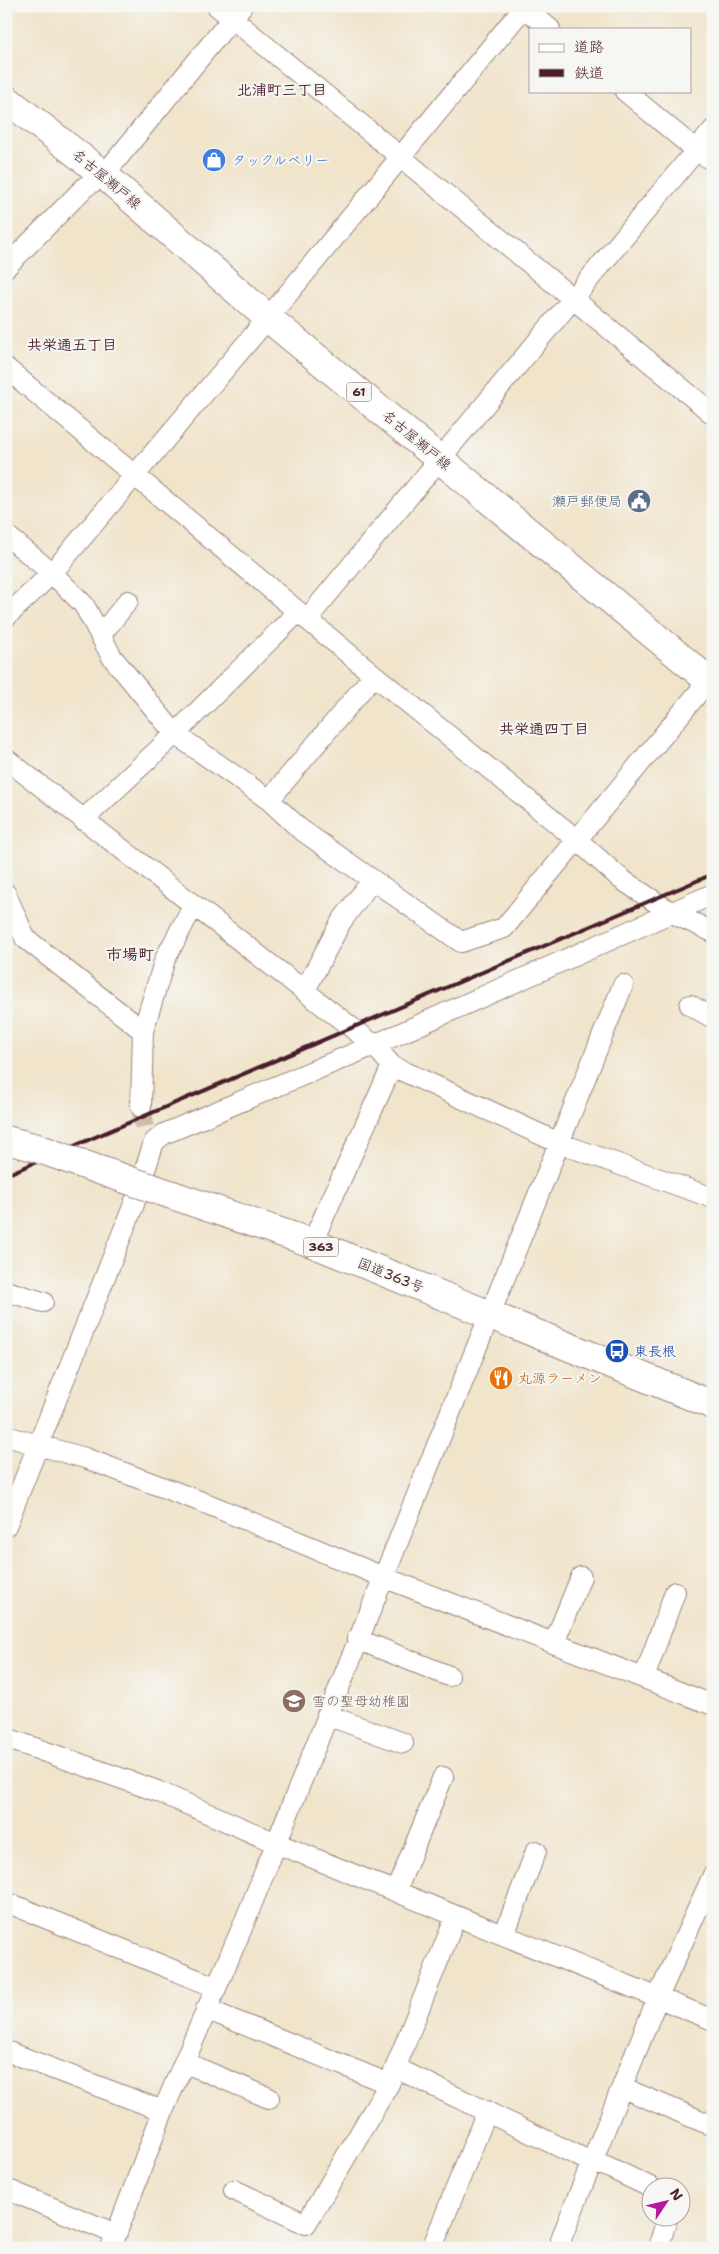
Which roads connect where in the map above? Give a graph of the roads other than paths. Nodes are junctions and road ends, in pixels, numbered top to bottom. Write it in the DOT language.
graph roads {
  1 [pos="524,7"];
  2 [pos="230,10"];
  3 [pos="549,28"];
  4 [pos="626,92"];
  5 [pos="6,99"];
  6 [pos="713,130"];
  7 [pos="705,156"];
  8 [pos="400,158"];
  9 [pos="104,175"];
  10 [pos="6,267"];
  11 [pos="573,299"];
  12 [pos="268,318"];
  13 [pos="6,368"];
  14 [pos="713,414"];
  15 [pos="440,460"];
  16 [pos="134,474"];
  17 [pos="6,535"];
  18 [pos="52,573"];
  19 [pos="128,601"];
  20 [pos="303,615"];
  21 [pos="6,617"];
  22 [pos="100,636"];
  23 [pos="374,675"];
  24 [pos="711,680"];
  25 [pos="174,734"];
  26 [pos="6,760"];
  27 [pos="269,800"];
  28 [pos="83,820"];
  29 [pos="576,839"];
  30 [pos="372,880"];
  31 [pos="6,894"];
  32 [pos="713,894"];
  33 [pos="193,906"];
  34 [pos="672,913"];
  35 [pos="713,932"];
  36 [pos="623,984"];
  37 [pos="305,990"];
  38 [pos="690,1006"];
  39 [pos="713,1018"];
  40 [pos="143,1031"];
  41 [pos="374,1045"];
  42 [pos="392,1066"];
  43 [pos="142,1107"];
  44 [pos="6,1140"];
  45 [pos="559,1143"];
  46 [pos="713,1198"];
  47 [pos="312,1243"];
  48 [pos="6,1291"];
  49 [pos="43,1302"];
  50 [pos="491,1315"];
  51 [pos="713,1405"];
  52 [pos="6,1436"];
  53 [pos="39,1445"];
  54 [pos="6,1526"];
  55 [pos="383,1577"];
  56 [pos="581,1577"];
  57 [pos="675,1592"];
  58 [pos="357,1639"];
  59 [pos="554,1643"];
  60 [pos="449,1676"];
  61 [pos="644,1678"];
  62 [pos="713,1706"];
  63 [pos="326,1715"];
  64 [pos="6,1738"];
  65 [pos="403,1743"];
  66 [pos="444,1777"];
  67 [pos="276,1843"];
  68 [pos="536,1851"];
  69 [pos="713,1875"];
  70 [pos="396,1891"];
  71 [pos="6,1902"];
  72 [pos="456,1916"];
  73 [pos="504,1935"];
  74 [pos="215,1987"];
  75 [pos="658,1997"];
  76 [pos="206,2009"];
  77 [pos="713,2020"];
  78 [pos="6,2051"];
  79 [pos="186,2063"];
  80 [pos="393,2076"];
  81 [pos="623,2088"];
  82 [pos="269,2098"];
  83 [pos="163,2111"];
  84 [pos="486,2111"];
  85 [pos="713,2126"];
  86 [pos="593,2163"];
  87 [pos="642,2183"];
  88 [pos="6,2189"];
  89 [pos="234,2190"];
  90 [pos="665,2226"];
  91 [pos="113,2241"];
  92 [pos="432,2248"];
  93 [pos="562,2248"];
  94 [pos="658,2248"];
  1 -- 3 [label="street"];
  1 -- 8 [label="street"];
  2 -- 8 [label="street"];
  2 -- 9 [label="street"];
  4 -- 7 [label="street"];
  5 -- 9 [label="main road, 名古屋瀬戸線 / 61"];
  6 -- 7 [label="street"];
  7 -- 11 [label="street"];
  8 -- 11 [label="street"];
  8 -- 12 [label="street"];
  9 -- 10 [label="street"];
  9 -- 12 [label="main road, 名古屋瀬戸線 / 61"];
  11 -- 14 [label="street"];
  11 -- 15 [label="street"];
  12 -- 15 [label="main road, 名古屋瀬戸線 / 61"];
  12 -- 16 [label="street"];
  13 -- 16 [label="street"];
  15 -- 20 [label="street"];
  15 -- 24 [label="main road, 名古屋瀬戸線 / 61"];
  16 -- 18 [label="street"];
  16 -- 20 [label="street"];
  17 -- 18 [label="street"];
  18 -- 21 [label="street"];
  18 -- 22 [label="street"];
  19 -- 22 [label="street"];
  20 -- 23 [label="street"];
  20 -- 25 [label="street"];
  22 -- 25 [label="street"];
  23 -- 27 [label="street"];
  23 -- 29 [label="street"];
  24 -- 29 [label="street"];
  25 -- 27 [label="street"];
  25 -- 28 [label="street"];
  26 -- 28 [label="street"];
  27 -- 30 [label="street"];
  28 -- 33 [label="street"];
  29 -- 30 [label="street"];
  29 -- 34 [label="street"];
  30 -- 37 [label="street"];
  31 -- 40 [label="street"];
  32 -- 34 [label="street"];
  33 -- 37 [label="street"];
  33 -- 40 [label="street"];
  34 -- 35 [label="street"];
  34 -- 41 [label="street"];
  36 -- 45 [label="street"];
  37 -- 41 [label="street"];
  38 -- 39 [label="street"];
  40 -- 43 [label="street"];
  41 -- 42 [label="street"];
  41 -- 53 [label="street"];
  42 -- 45 [label="street"];
  42 -- 47 [label="street"];
  44 -- 47 [label="main road, 国道363号 / 363, bridge"];
  45 -- 46 [label="street"];
  45 -- 50 [label="street"];
  47 -- 50 [label="main road, 国道363号 / 363"];
  48 -- 49 [label="street"];
  50 -- 51 [label="main road, 国道363号 / 363"];
  50 -- 55 [label="street"];
  52 -- 53 [label="street"];
  53 -- 54 [label="street"];
  53 -- 55 [label="street"];
  55 -- 58 [label="street"];
  55 -- 59 [label="street"];
  56 -- 59 [label="street"];
  57 -- 61 [label="street"];
  58 -- 60 [label="street"];
  58 -- 63 [label="street"];
  59 -- 61 [label="street"];
  61 -- 62 [label="street"];
  63 -- 65 [label="street"];
  63 -- 67 [label="street"];
  64 -- 67 [label="street"];
  66 -- 70 [label="street"];
  67 -- 70 [label="street"];
  67 -- 74 [label="street"];
  68 -- 73 [label="street"];
  69 -- 75 [label="street"];
  70 -- 72 [label="street"];
  71 -- 74 [label="street"];
  72 -- 73 [label="street"];
  72 -- 80 [label="street"];
  73 -- 75 [label="street"];
  74 -- 76 [label="street"];
  75 -- 77 [label="street"];
  75 -- 81 [label="street"];
  76 -- 79 [label="street"];
  76 -- 80 [label="street"];
  78 -- 83 [label="street"];
  79 -- 82 [label="street"];
  79 -- 83 [label="street"];
  80 -- 84 [label="street"];
  80 -- 89 [label="street"];
  81 -- 85 [label="street"];
  81 -- 86 [label="street"];
  83 -- 91 [label="street"];
  84 -- 86 [label="street"];
  84 -- 92 [label="street"];
  86 -- 87 [label="street"];
  86 -- 93 [label="street"];
  88 -- 91 [label="street"];
  90 -- 94 [label="street"];
}
